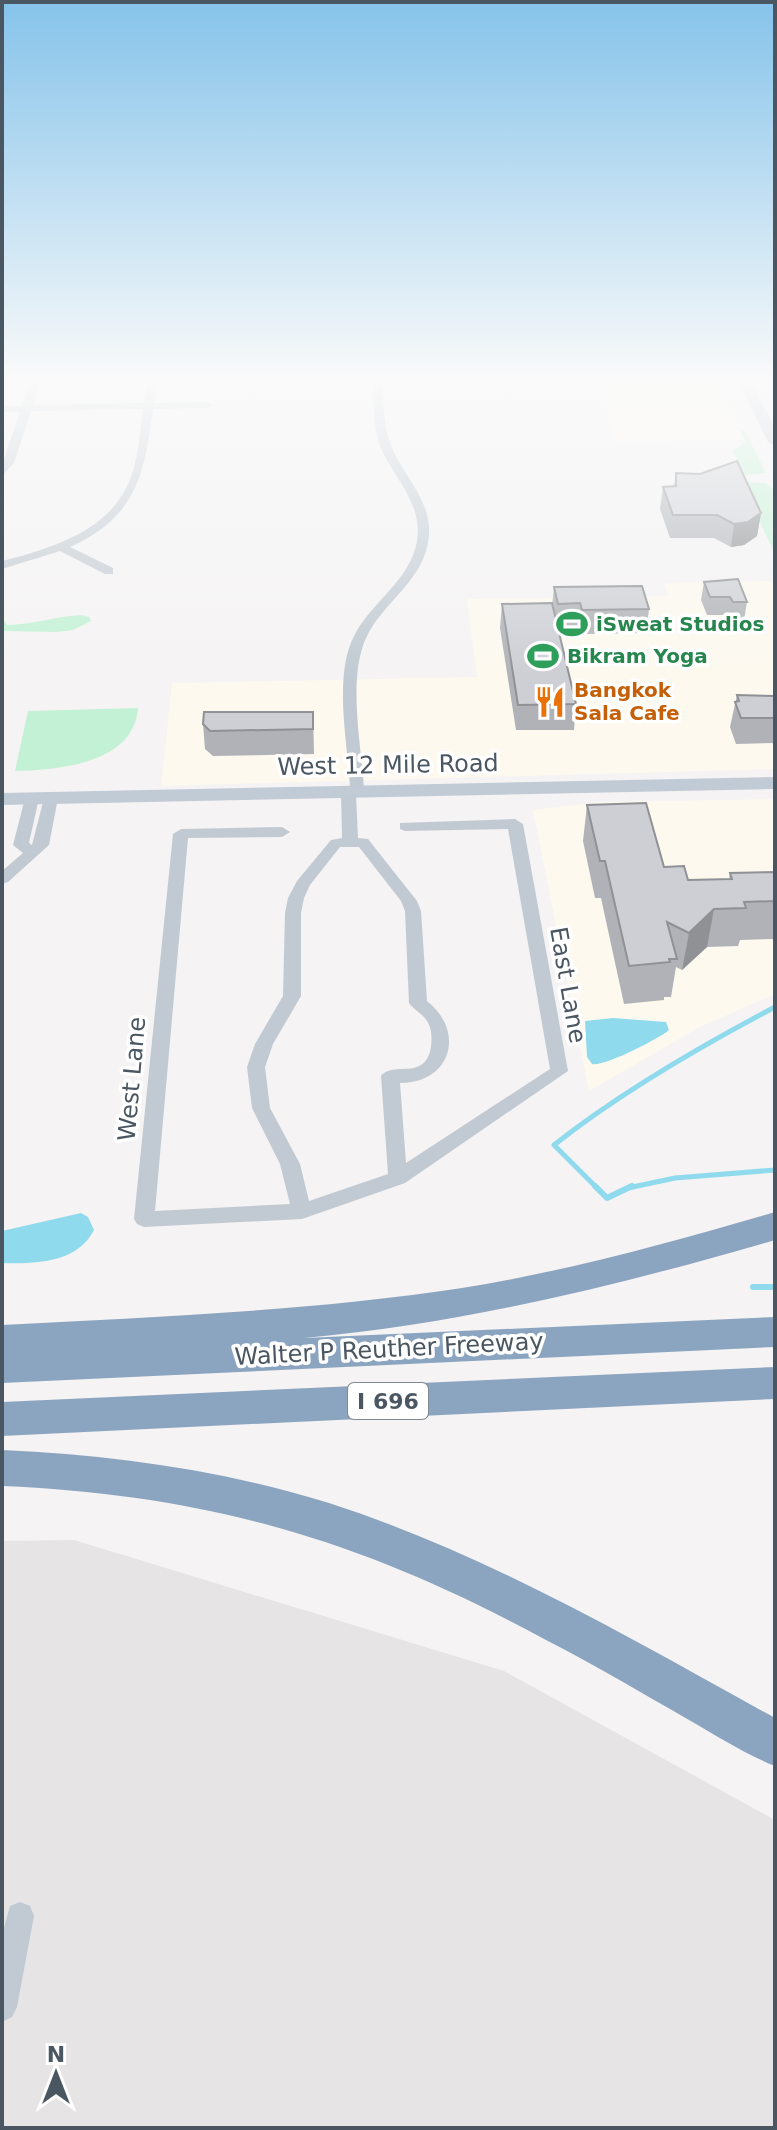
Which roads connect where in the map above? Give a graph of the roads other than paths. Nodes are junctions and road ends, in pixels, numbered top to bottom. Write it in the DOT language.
graph roads {
  1 [pos="135,478"];
  2 [pos="406,478"];
  3 [pos="60,547"];
  4 [pos="2,565"];
  5 [pos="109,571"];
  6 [pos="775,783"];
  7 [pos="353,792"];
  8 [pos="42,798"];
  9 [pos="2,799"];
  10 [pos="405,826"];
  11 [pos="282,832"];
  12 [pos="350,840"];
  13 [pos="2,879"];
  14 [pos="398,1178"];
  15 [pos="353,1194"];
  16 [pos="302,1211"];
  17 [pos="775,1226"];
  18 [pos="775,1311"];
  19 [pos="775,1332"];
  20 [pos="2,1341"];
  21 [pos="493,1344"];
  22 [pos="2,1367"];
  23 [pos="775,1383"];
  24 [pos="2,1419"];
  25 [pos="2,1468"];
  26 [pos="775,1743"];
  27 [pos="20,1916"];
  28 [pos="2,2007"];
  1 -- 3 [label="street"];
  2 -- 7 [label="street"];
  3 -- 4 [label="street"];
  3 -- 5 [label="street"];
  6 -- 7 [label="main road, West 12 Mile Road"];
  7 -- 8 [label="main road, West 12 Mile Road"];
  7 -- 12 [label="street"];
  8 -- 9 [label="main road, West 12 Mile Road"];
  8 -- 13 [label="street"];
  10 -- 14 [label="street, East Lane"];
  11 -- 16 [label="street, West Lane"];
  12 -- 14 [label="street"];
  12 -- 16 [label="street"];
  14 -- 15 [label="street, East Lane"];
  15 -- 16 [label="street, West Lane"];
  17 -- 20 [label="highway"];
  18 -- 21 [label="highway"];
  19 -- 21 [label="highway, Walter P Reuther Freeway / I 696"];
  21 -- 22 [label="highway, Walter P Reuther Freeway / I 696"];
  23 -- 24 [label="highway, I 696"];
  25 -- 26 [label="highway"];
  27 -- 28 [label="street"];
}
